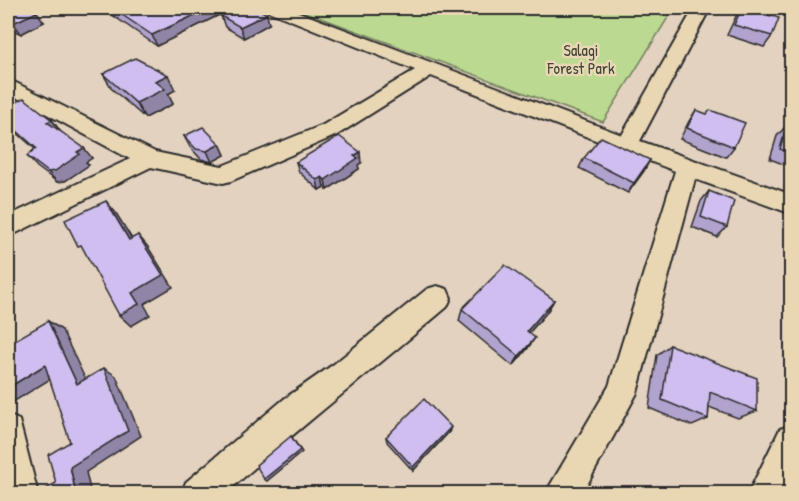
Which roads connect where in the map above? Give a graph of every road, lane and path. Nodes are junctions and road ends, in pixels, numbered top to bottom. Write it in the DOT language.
graph roads {
  1 [pos="274,8"];
  2 [pos="702,8"];
  3 [pos="431,68"];
  4 [pos="8,85"];
  5 [pos="32,98"];
  6 [pos="8,111"];
  7 [pos="627,146"];
  8 [pos="149,159"];
  9 [pos="688,165"];
  10 [pos="792,205"];
  11 [pos="8,227"];
  12 [pos="437,298"];
  13 [pos="8,431"];
  14 [pos="792,441"];
  15 [pos="21,494"];
  16 [pos="198,494"];
  17 [pos="562,494"];
  18 [pos="765,494"];
  1 -- 3 [label="street"];
  2 -- 7 [label="street"];
  3 -- 7 [label="street"];
  3 -- 8 [label="street"];
  4 -- 5 [label="street"];
  5 -- 6 [label="street"];
  5 -- 8 [label="street"];
  7 -- 9 [label="street"];
  8 -- 11 [label="street"];
  9 -- 10 [label="street"];
  9 -- 17 [label="street"];
  12 -- 16 [label="street"];
  13 -- 15 [label="street"];
  14 -- 18 [label="street"];
}
